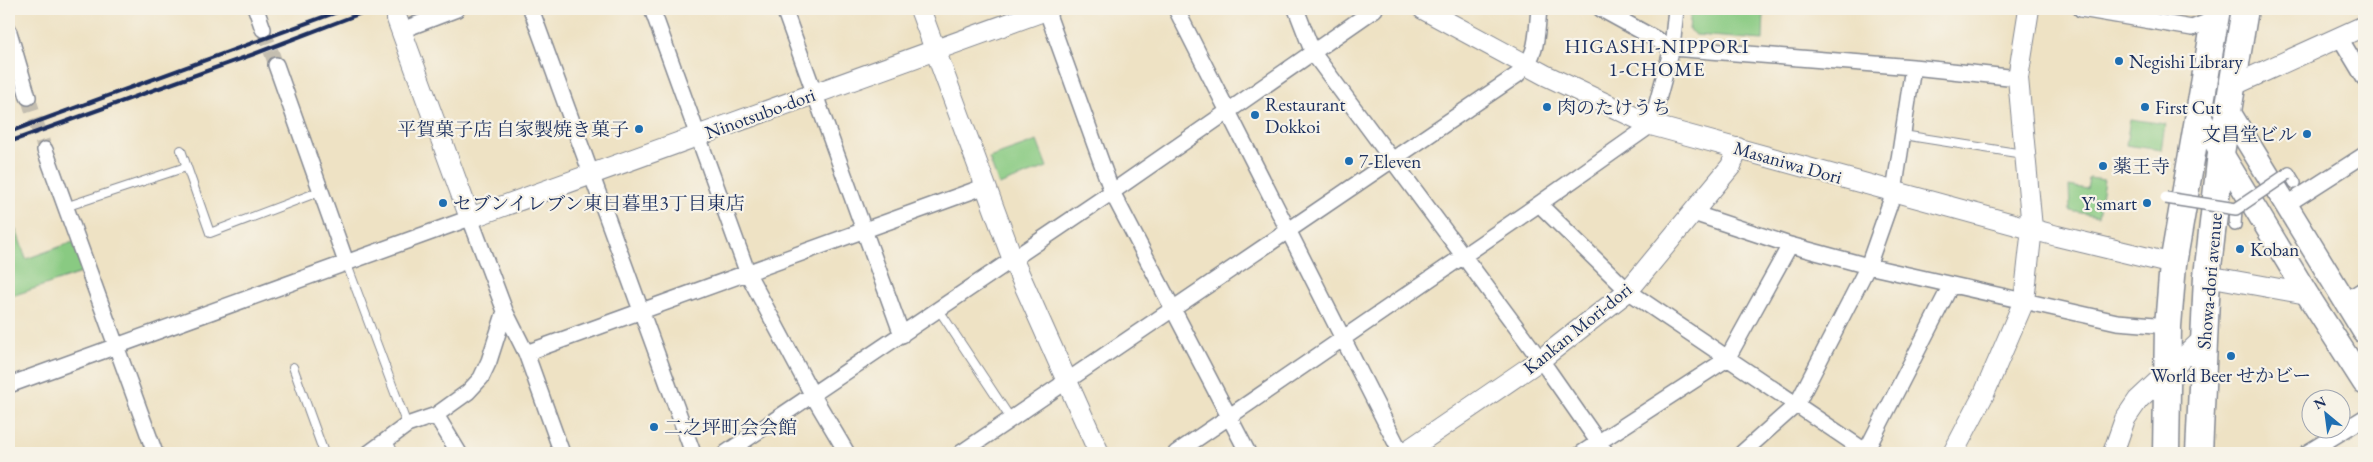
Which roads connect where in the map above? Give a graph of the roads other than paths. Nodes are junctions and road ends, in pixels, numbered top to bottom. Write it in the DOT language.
graph roads {
  1 [pos="256,9"];
  2 [pos="457,9"];
  3 [pos="532,9"];
  4 [pos="652,9"];
  5 [pos="784,9"];
  6 [pos="920,9"];
  7 [pos="1047,9"];
  8 [pos="1176,9"];
  9 [pos="1296,9"];
  10 [pos="1375,9"];
  11 [pos="1423,9"];
  12 [pos="1538,9"];
  13 [pos="1601,9"];
  14 [pos="1676,9"];
  15 [pos="2028,9"];
  16 [pos="2081,9"];
  17 [pos="2245,9"];
  18 [pos="2113,11"];
  19 [pos="2216,14"];
  20 [pos="399,24"];
  21 [pos="2364,26"];
  22 [pos="263,29"];
  23 [pos="9,32"];
  24 [pos="2340,38"];
  25 [pos="1672,48"];
  26 [pos="936,50"];
  27 [pos="1313,53"];
  28 [pos="276,65"];
  29 [pos="1528,65"];
  30 [pos="1914,66"];
  31 [pos="2018,78"];
  32 [pos="2364,78"];
  33 [pos="814,93"];
  34 [pos="28,97"];
  35 [pos="2230,98"];
  36 [pos="1228,112"];
  37 [pos="2198,114"];
  38 [pos="1652,125"];
  39 [pos="1903,135"];
  40 [pos="697,136"];
  41 [pos="1738,148"];
  42 [pos="45,150"];
  43 [pos="181,150"];
  44 [pos="2221,153"];
  45 [pos="2025,154"];
  46 [pos="2364,155"];
  47 [pos="1392,159"];
  48 [pos="186,168"];
  49 [pos="591,174"];
  50 [pos="2292,178"];
  51 [pos="986,186"];
  52 [pos="321,191"];
  53 [pos="1112,192"];
  54 [pos="1894,192"];
  55 [pos="2167,194"];
  56 [pos="1540,204"];
  57 [pos="2286,205"];
  58 [pos="65,207"];
  59 [pos="2236,209"];
  60 [pos="1693,212"];
  61 [pos="470,218"];
  62 [pos="2235,224"];
  63 [pos="2032,228"];
  64 [pos="864,230"];
  65 [pos="1289,232"];
  66 [pos="1790,245"];
  67 [pos="1464,256"];
  68 [pos="1013,260"];
  69 [pos="346,262"];
  70 [pos="2173,264"];
  71 [pos="1868,266"];
  72 [pos="748,274"];
  73 [pos="2207,276"];
  74 [pos="1951,284"];
  75 [pos="2364,289"];
  76 [pos="1628,291"];
  77 [pos="2307,294"];
  78 [pos="2024,301"];
  79 [pos="2345,301"];
  80 [pos="938,310"];
  81 [pos="1173,310"];
  82 [pos="505,311"];
  83 [pos="641,311"];
  84 [pos="2168,326"];
  85 [pos="2364,332"];
  86 [pos="902,335"];
  87 [pos="1342,339"];
  88 [pos="2203,339"];
  89 [pos="116,345"];
  90 [pos="526,353"];
  91 [pos="1727,359"];
  92 [pos="1540,360"];
  93 [pos="2167,366"];
  94 [pos="293,367"];
  95 [pos="1067,381"];
  96 [pos="2364,383"];
  97 [pos="9,384"];
  98 [pos="812,394"];
  99 [pos="1797,404"];
  100 [pos="436,415"];
  101 [pos="1229,416"];
  102 [pos="2364,418"];
  103 [pos="1011,419"];
  104 [pos="406,425"];
  105 [pos="387,439"];
  106 [pos="1602,448"];
  107 [pos="155,453"];
  108 [pos="324,453"];
  109 [pos="368,453"];
  110 [pos="394,453"];
  111 [pos="459,453"];
  112 [pos="562,453"];
  113 [pos="693,453"];
  114 [pos="726,453"];
  115 [pos="847,453"];
  116 [pos="961,453"];
  117 [pos="1099,453"];
  118 [pos="1176,453"];
  119 [pos="1248,453"];
  120 [pos="1402,453"];
  121 [pos="1582,453"];
  122 [pos="1742,453"];
  123 [pos="1867,453"];
  124 [pos="1952,453"];
  125 [pos="2106,453"];
  126 [pos="2112,453"];
  127 [pos="2166,453"];
  128 [pos="2199,453"];
  129 [pos="2308,453"];
  1 -- 22 [label="street"];
  2 -- 20 [label="street"];
  3 -- 49 [label="street"];
  4 -- 40 [label="street"];
  5 -- 33 [label="street"];
  6 -- 26 [label="street"];
  7 -- 26 [label="street, Ninotsubo-dori"];
  7 -- 53 [label="street"];
  8 -- 36 [label="street"];
  9 -- 27 [label="street"];
  10 -- 27 [label="street"];
  11 -- 29 [label="street, Masaniwa Dori"];
  12 -- 29 [label="street"];
  13 -- 25 [label="street"];
  14 -- 25 [label="street"];
  15 -- 31 [label="street"];
  16 -- 18 [label="street"];
  17 -- 35 [label="highway, Showa-dori avenue"];
  18 -- 19 [label="street"];
  19 -- 37 [label="highway, Showa-dori avenue"];
  20 -- 61 [label="street"];
  21 -- 24 [label="street"];
  23 -- 34 [label="street"];
  24 -- 32 [label="street"];
  24 -- 35 [label="street"];
  25 -- 30 [label="street"];
  25 -- 38 [label="street"];
  26 -- 33 [label="street, Ninotsubo-dori"];
  26 -- 51 [label="street"];
  27 -- 36 [label="street"];
  27 -- 47 [label="street"];
  28 -- 52 [label="street"];
  29 -- 38 [label="street, Masaniwa Dori"];
  29 -- 47 [label="street"];
  30 -- 31 [label="street"];
  30 -- 39 [label="street"];
  31 -- 45 [label="street"];
  33 -- 40 [label="street, Ninotsubo-dori"];
  33 -- 64 [label="street"];
  35 -- 44 [label="highway, Showa-dori avenue"];
  35 -- 57 [label="main road"];
  36 -- 53 [label="street"];
  36 -- 65 [label="street"];
  37 -- 44 [label="main road"];
  37 -- 70 [label="highway, Showa-dori avenue"];
  38 -- 41 [label="street, Masaniwa Dori"];
  38 -- 56 [label="street"];
  39 -- 45 [label="lane"];
  39 -- 54 [label="street"];
  40 -- 49 [label="street, Ninotsubo-dori"];
  40 -- 72 [label="street"];
  41 -- 54 [label="street, Masaniwa Dori"];
  41 -- 60 [label="street, Kankan Mori-dori"];
  42 -- 58 [label="street"];
  43 -- 48 [label="lane"];
  44 -- 73 [label="highway, Showa-dori avenue"];
  44 -- 77 [label="main road"];
  45 -- 63 [label="street"];
  46 -- 57 [label="street"];
  47 -- 65 [label="street"];
  47 -- 67 [label="street"];
  48 -- 52 [label="lane"];
  48 -- 58 [label="lane"];
  49 -- 61 [label="street, Ninotsubo-dori"];
  49 -- 83 [label="street"];
  50 -- 59 [label="street, bridge"];
  51 -- 64 [label="street"];
  51 -- 68 [label="street"];
  52 -- 69 [label="street"];
  53 -- 68 [label="street"];
  53 -- 81 [label="street"];
  54 -- 63 [label="street, Masaniwa Dori"];
  54 -- 71 [label="street"];
  55 -- 59 [label="street, bridge"];
  56 -- 67 [label="street"];
  56 -- 76 [label="street"];
  57 -- 79 [label="main road"];
  58 -- 89 [label="street"];
  59 -- 62 [label="street"];
  60 -- 66 [label="street"];
  60 -- 76 [label="street, Kankan Mori-dori"];
  61 -- 69 [label="street"];
  61 -- 82 [label="street"];
  63 -- 70 [label="street, Masaniwa Dori"];
  63 -- 78 [label="street"];
  64 -- 72 [label="street"];
  64 -- 86 [label="street"];
  65 -- 81 [label="street"];
  65 -- 87 [label="street"];
  66 -- 71 [label="street"];
  66 -- 91 [label="street"];
  67 -- 87 [label="street"];
  67 -- 92 [label="street"];
  68 -- 80 [label="street"];
  68 -- 95 [label="street"];
  69 -- 89 [label="street"];
  69 -- 104 [label="lane"];
  70 -- 84 [label="highway, Showa-dori avenue"];
  71 -- 74 [label="street"];
  71 -- 99 [label="street"];
  72 -- 83 [label="street"];
  72 -- 98 [label="street"];
  73 -- 77 [label="street"];
  73 -- 88 [label="highway, Showa-dori avenue"];
  74 -- 78 [label="street"];
  74 -- 123 [label="street"];
  75 -- 79 [label="street"];
  76 -- 91 [label="street"];
  76 -- 92 [label="street, Kankan Mori-dori"];
  77 -- 96 [label="main road"];
  78 -- 84 [label="street"];
  78 -- 124 [label="street"];
  79 -- 85 [label="main road"];
  80 -- 86 [label="street"];
  80 -- 103 [label="lane"];
  81 -- 95 [label="street"];
  81 -- 101 [label="street"];
  82 -- 90 [label="street"];
  82 -- 100 [label="street"];
  83 -- 90 [label="street"];
  83 -- 113 [label="street"];
  84 -- 93 [label="highway, Showa-dori avenue"];
  86 -- 98 [label="street"];
  87 -- 101 [label="street"];
  87 -- 120 [label="street"];
  88 -- 93 [label="street"];
  88 -- 128 [label="highway, Showa-dori avenue"];
  89 -- 97 [label="street"];
  89 -- 107 [label="street"];
  90 -- 112 [label="street"];
  91 -- 99 [label="street"];
  91 -- 106 [label="street"];
  92 -- 106 [label="street"];
  92 -- 120 [label="street, Kankan Mori-dori"];
  93 -- 125 [label="street"];
  93 -- 126 [label="street"];
  93 -- 127 [label="highway, Showa-dori avenue"];
  94 -- 108 [label="lane"];
  95 -- 103 [label="street"];
  95 -- 117 [label="street"];
  98 -- 114 [label="street"];
  98 -- 115 [label="street"];
  99 -- 122 [label="street"];
  99 -- 123 [label="street"];
  100 -- 104 [label="street"];
  100 -- 111 [label="street"];
  101 -- 118 [label="street"];
  101 -- 119 [label="street"];
  102 -- 129 [label="street"];
  103 -- 116 [label="street"];
  104 -- 105 [label="street"];
  105 -- 109 [label="street"];
  105 -- 110 [label="lane"];
  106 -- 121 [label="street"];
}
